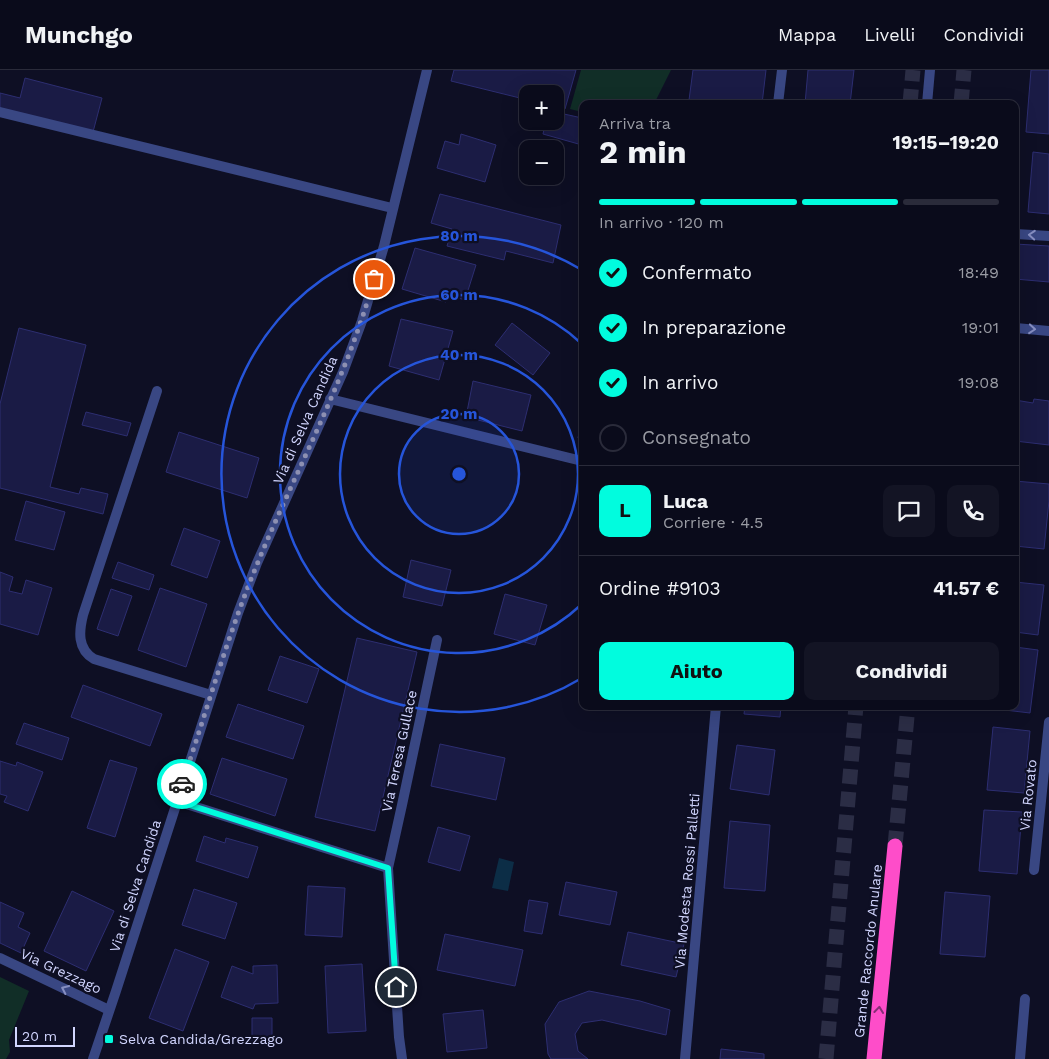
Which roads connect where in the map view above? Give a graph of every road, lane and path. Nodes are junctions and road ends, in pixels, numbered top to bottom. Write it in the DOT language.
graph roads {
  1 [pos="427,70"];
  2 [pos="782,70"];
  3 [pos="930,70"];
  4 [pos="778,100"];
  5 [pos="927,100"];
  6 [pos="0,112"];
  7 [pos="392,208"];
  8 [pos="1019,234"];
  9 [pos="1049,236"];
  10 [pos="1019,328"];
  11 [pos="1049,331"];
  12 [pos="157,391"];
  13 [pos="330,399"];
  14 [pos="579,459"];
  15 [pos="437,640"];
  16 [pos="211,695"];
  17 [pos="716,710"];
  18 [pos="1049,722"];
  19 [pos="177,801"];
  20 [pos="895,846"];
  21 [pos="388,868"];
  22 [pos="1034,870"];
  23 [pos="0,958"];
  24 [pos="1025,999"];
  25 [pos="110,1010"];
  26 [pos="93,1059"];
  27 [pos="402,1059"];
  28 [pos="685,1059"];
  29 [pos="874,1059"];
  30 [pos="1020,1059"];
  1 -- 7 [label="street, Via di Selva Candida"];
  2 -- 4 [label="street"];
  3 -- 5 [label="street"];
  6 -- 7 [label="street"];
  7 -- 13 [label="street, Via di Selva Candida"];
  9 -- 8 [label="street, one-way"];
  10 -- 11 [label="street, one-way"];
  12 -- 16 [label="street"];
  13 -- 14 [label="street"];
  13 -- 16 [label="street, Via di Selva Candida"];
  15 -- 21 [label="street, Via Teresa Gullace"];
  16 -- 19 [label="street, Via di Selva Candida"];
  17 -- 28 [label="street, Via Modesta Rossi Palletti"];
  18 -- 22 [label="street, Via Rovato"];
  19 -- 21 [label="street"];
  19 -- 25 [label="street, Via di Selva Candida"];
  29 -- 20 [label="highway, Grande Raccordo Anulare, one-way"];
  21 -- 27 [label="street, Via Teresa Gullace"];
  25 -- 23 [label="street, Via Grezzago, one-way"];
  24 -- 30 [label="street"];
  25 -- 26 [label="street, Via di Selva Candida"];
}
